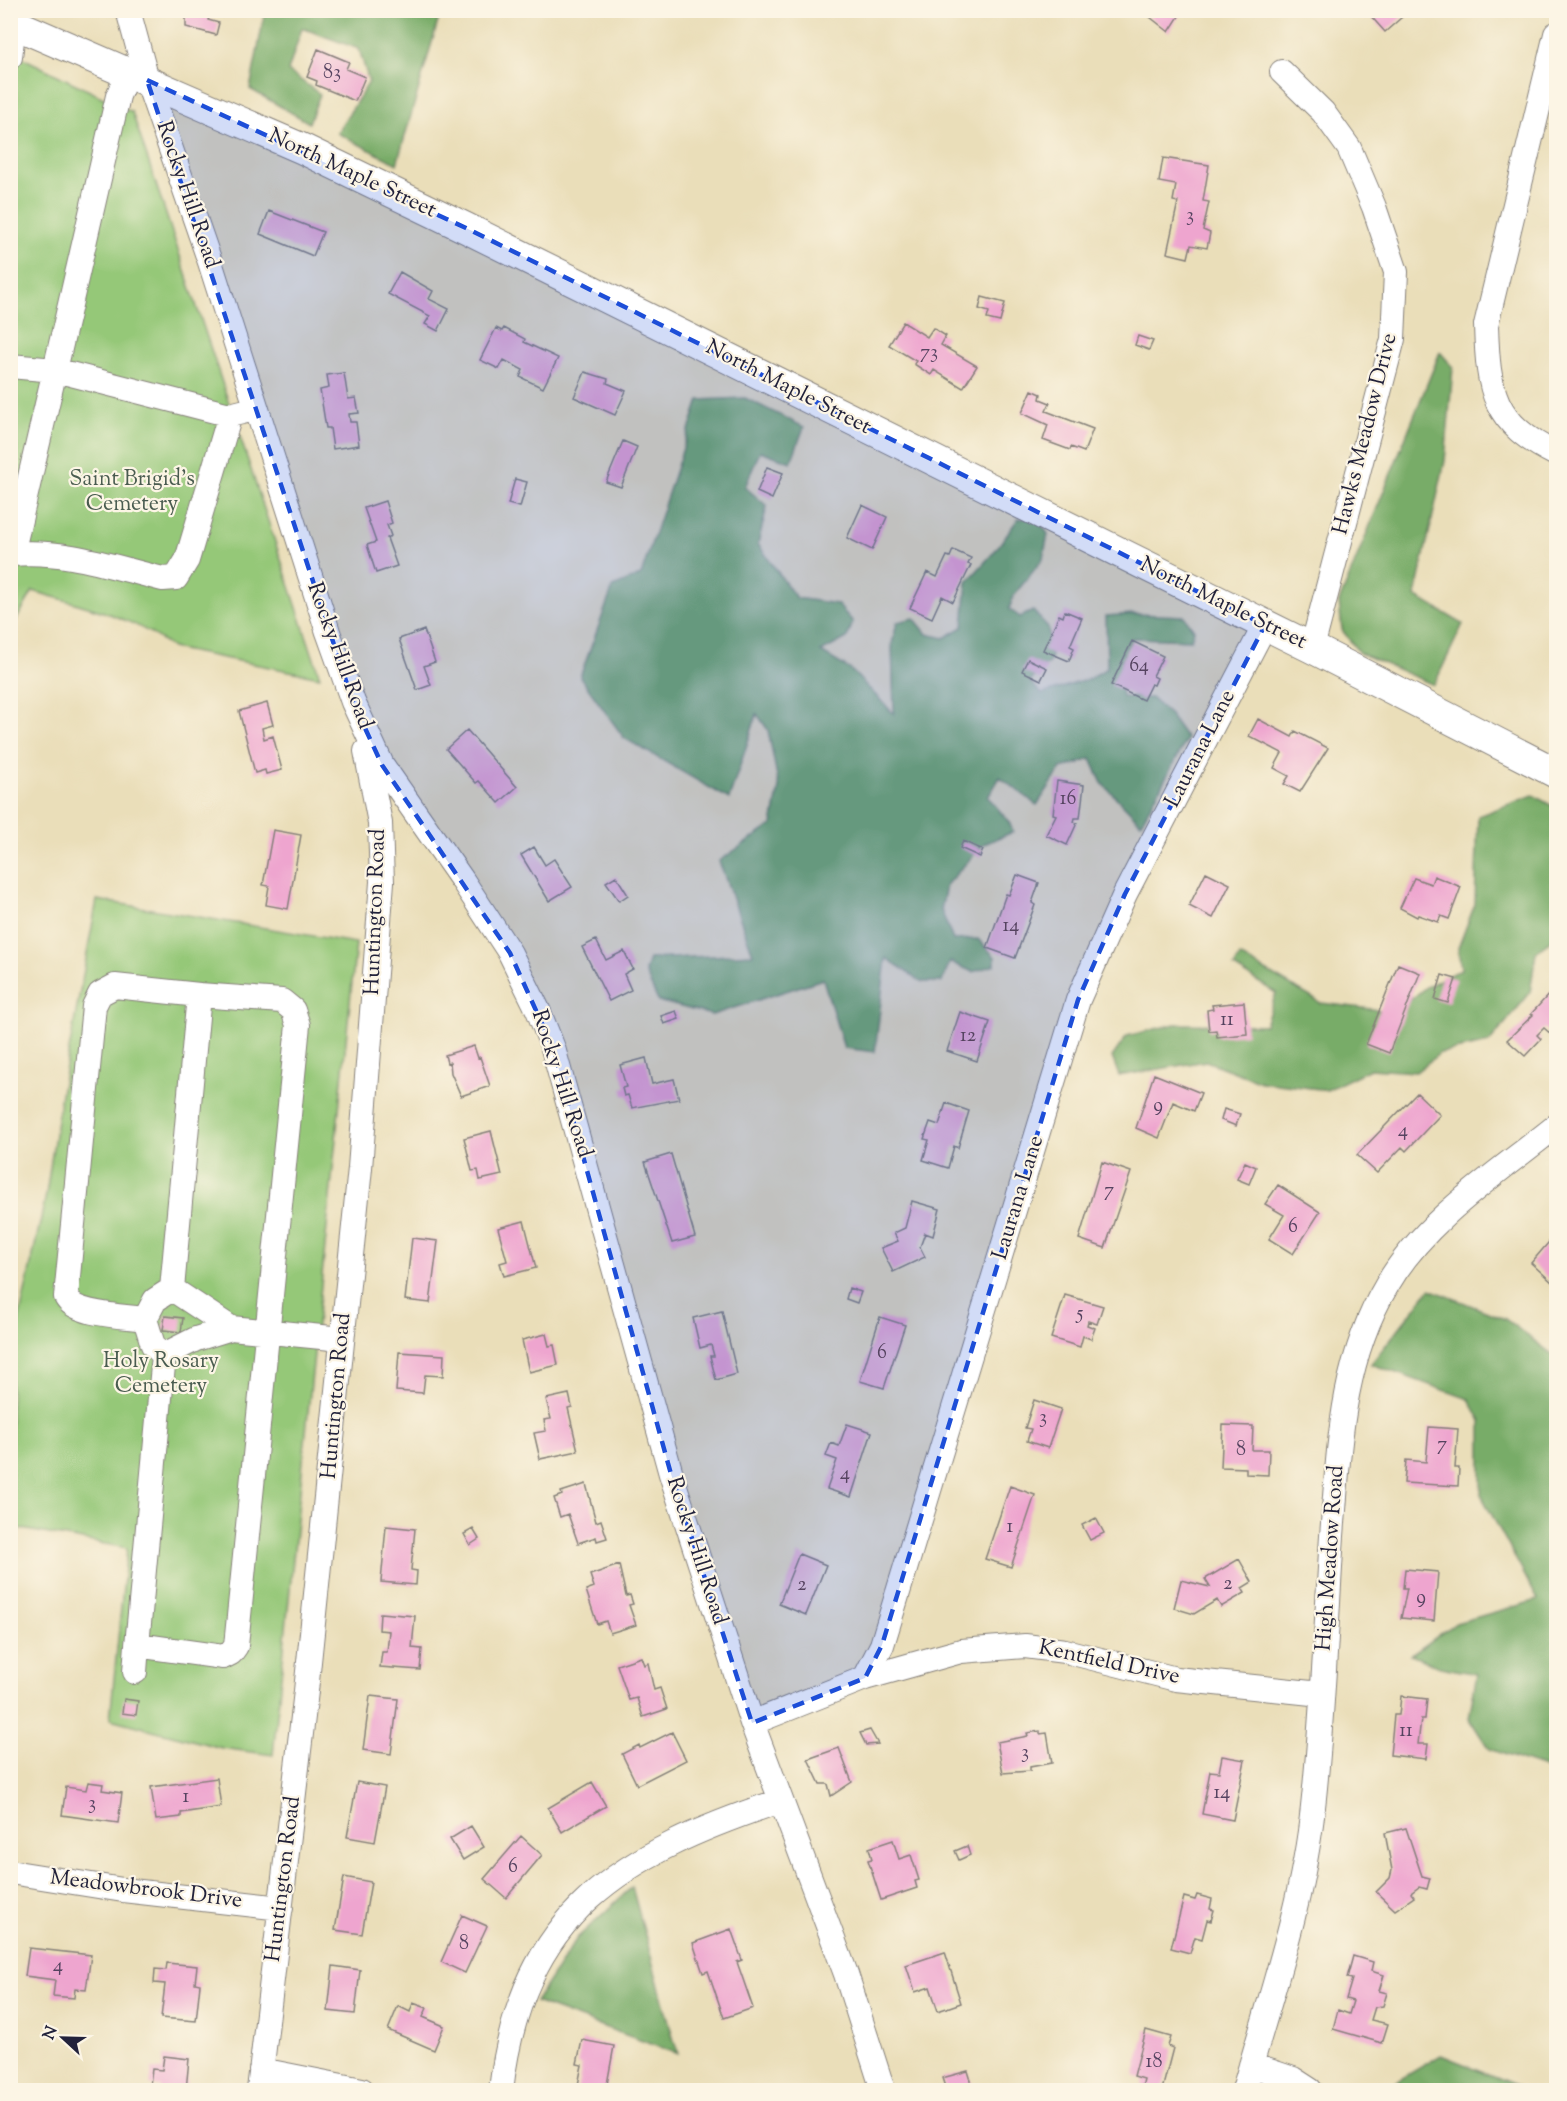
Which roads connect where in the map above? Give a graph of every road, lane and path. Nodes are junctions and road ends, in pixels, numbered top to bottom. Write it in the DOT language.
graph roads {
  1 [pos="128,10"];
  2 [pos="12,23"];
  3 [pos="1555,48"];
  4 [pos="10,57"];
  5 [pos="1282,72"];
  6 [pos="138,76"];
  7 [pos="10,366"];
  8 [pos="55,370"];
  9 [pos="256,408"];
  10 [pos="230,416"];
  11 [pos="1557,454"];
  12 [pos="11,557"];
  13 [pos="1265,625"];
  14 [pos="1312,648"];
  15 [pos="353,702"];
  16 [pos="1557,772"];
  17 [pos="200,995"];
  18 [pos="1557,1126"];
  19 [pos="172,1289"];
  20 [pos="145,1319"];
  21 [pos="231,1328"];
  22 [pos="269,1332"];
  23 [pos="342,1339"];
  24 [pos="164,1355"];
  25 [pos="137,1645"];
  26 [pos="135,1672"];
  27 [pos="865,1678"];
  28 [pos="1321,1694"];
  29 [pos="752,1723"];
  30 [pos="780,1800"];
  31 [pos="10,1872"];
  32 [pos="281,1908"];
  33 [pos="1251,2066"];
  34 [pos="260,2080"];
  35 [pos="362,2091"];
  36 [pos="501,2091"];
  37 [pos="883,2091"];
  38 [pos="1244,2091"];
  39 [pos="1310,2091"];
  1 -- 6 [label="street, Rocky Hill Road"];
  2 -- 4 [label="street"];
  2 -- 6 [label="main road, North Maple Street"];
  3 -- 11 [label="street"];
  5 -- 14 [label="street, Hawks Meadow Drive"];
  6 -- 8 [label="street"];
  6 -- 9 [label="street, Rocky Hill Road"];
  6 -- 13 [label="main road, North Maple Street"];
  7 -- 8 [label="street"];
  8 -- 10 [label="street"];
  8 -- 12 [label="street"];
  9 -- 10 [label="street"];
  9 -- 15 [label="street, Rocky Hill Road"];
  10 -- 12 [label="street"];
  13 -- 14 [label="main road, North Maple Street"];
  13 -- 27 [label="street, Laurana Lane"];
  14 -- 16 [label="main road, North Maple Street"];
  15 -- 23 [label="street, Huntington Road"];
  15 -- 29 [label="street, Rocky Hill Road"];
  17 -- 19 [label="street"];
  17 -- 20 [label="street"];
  17 -- 22 [label="street"];
  18 -- 28 [label="street, High Meadow Road"];
  19 -- 20 [label="street"];
  19 -- 21 [label="street"];
  20 -- 24 [label="street"];
  21 -- 22 [label="street"];
  21 -- 24 [label="street"];
  22 -- 23 [label="street"];
  22 -- 25 [label="street"];
  23 -- 32 [label="street, Huntington Road"];
  24 -- 25 [label="street"];
  25 -- 26 [label="street"];
  27 -- 28 [label="street, Kentfield Drive"];
  27 -- 29 [label="street"];
  28 -- 33 [label="street, High Meadow Road"];
  29 -- 30 [label="street, Rocky Hill Road"];
  30 -- 36 [label="street"];
  30 -- 37 [label="street, Rocky Hill Road"];
  31 -- 32 [label="street, Meadowbrook Drive"];
  32 -- 34 [label="street, Huntington Road"];
  33 -- 38 [label="street, High Meadow Road"];
  33 -- 39 [label="street"];
  34 -- 35 [label="street"];
}
